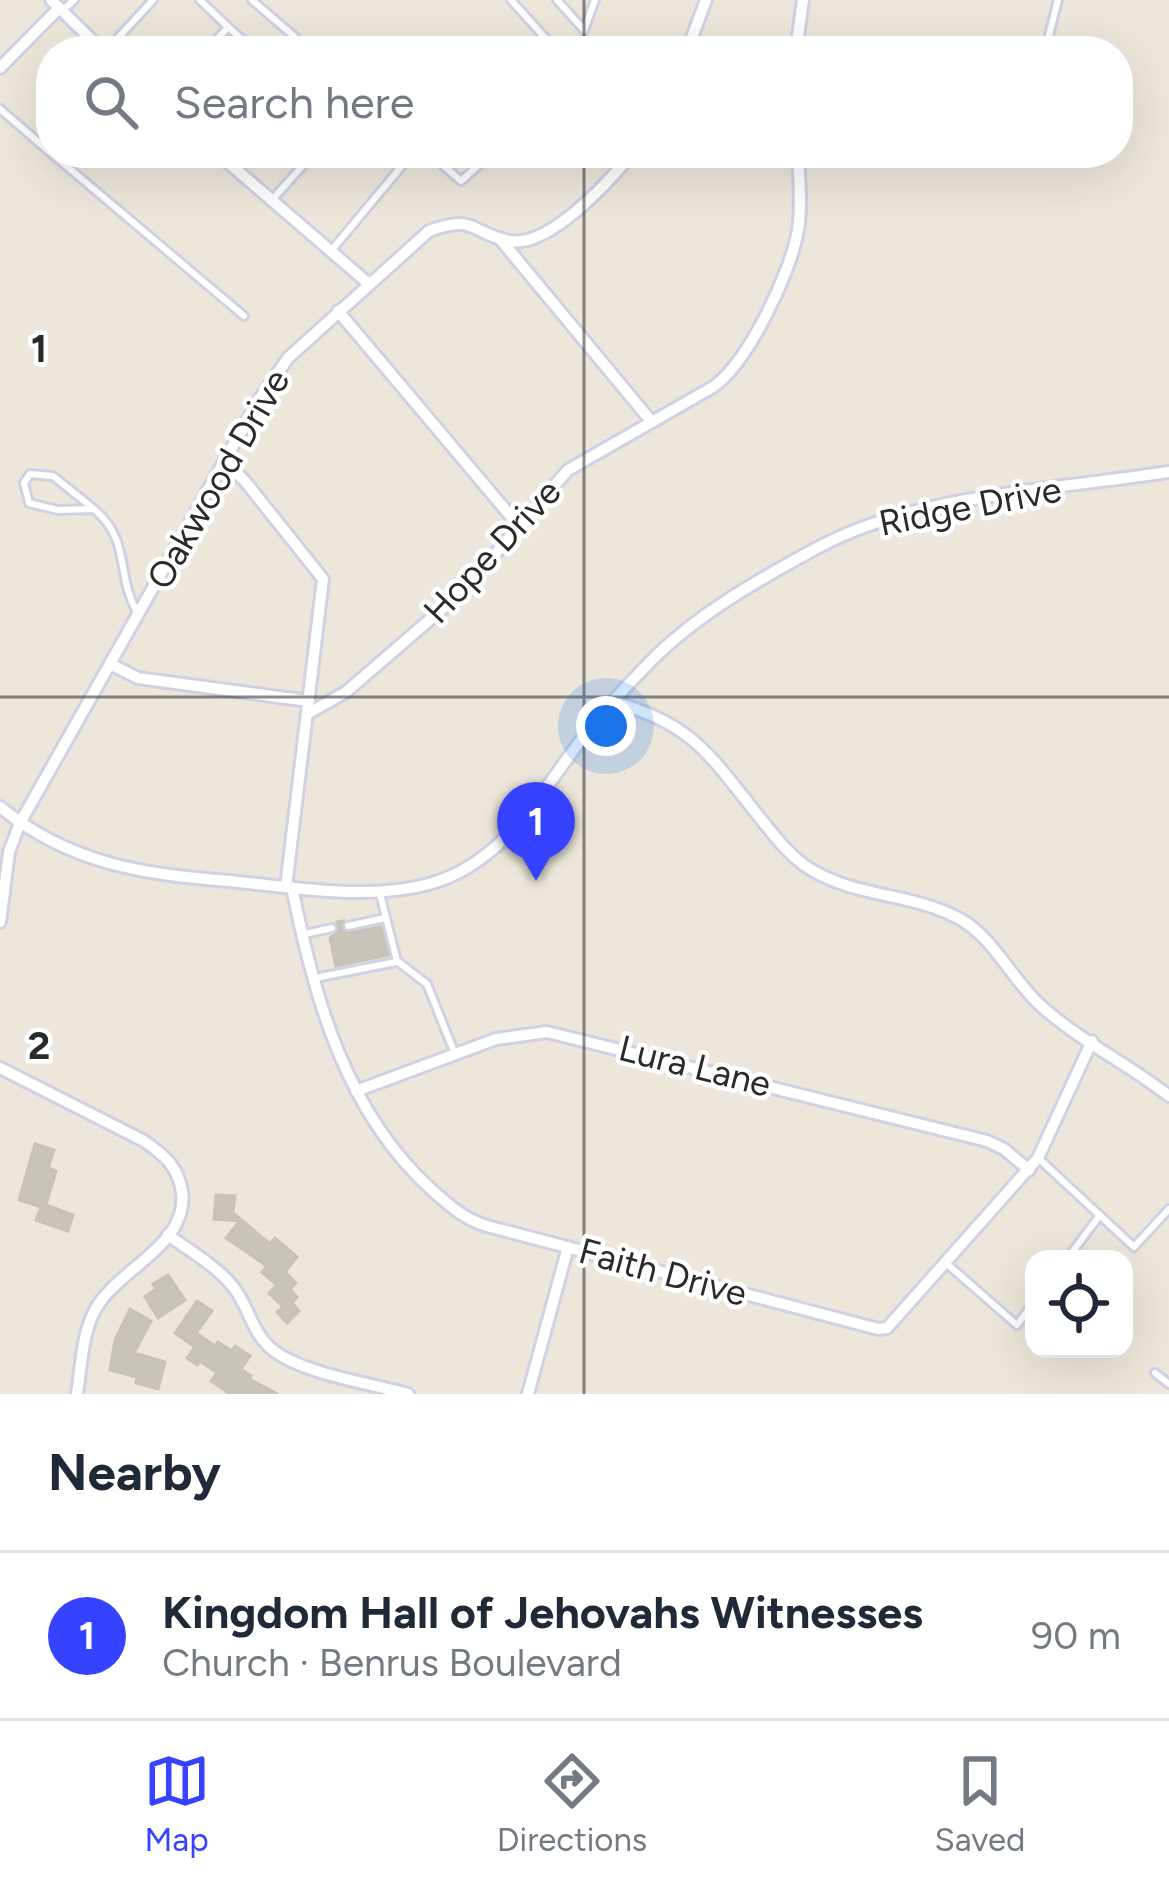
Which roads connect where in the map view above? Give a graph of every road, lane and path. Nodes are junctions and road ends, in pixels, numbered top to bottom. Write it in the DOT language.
graph roads {
  1 [pos="74,0"];
  2 [pos="153,0"];
  3 [pos="200,0"];
  4 [pos="252,0"];
  5 [pos="511,0"];
  6 [pos="557,0"];
  7 [pos="595,0"];
  8 [pos="706,0"];
  9 [pos="803,0"];
  10 [pos="1058,0"];
  11 [pos="58,6"];
  12 [pos="228,27"];
  13 [pos="89,36"];
  14 [pos="118,36"];
  15 [pos="220,36"];
  16 [pos="238,36"];
  17 [pos="294,36"];
  18 [pos="543,36"];
  19 [pos="693,36"];
  20 [pos="798,36"];
  21 [pos="1049,36"];
  22 [pos="0,68"];
  23 [pos="0,109"];
  24 [pos="36,139"];
  25 [pos="70,168"];
  26 [pos="235,168"];
  27 [pos="301,168"];
  28 [pos="400,168"];
  29 [pos="446,168"];
  30 [pos="475,168"];
  31 [pos="619,168"];
  32 [pos="798,168"];
  33 [pos="272,200"];
  34 [pos="497,237"];
  35 [pos="331,251"];
  36 [pos="369,284"];
  37 [pos="338,311"];
  38 [pos="244,316"];
  39 [pos="651,422"];
  40 [pos="224,461"];
  41 [pos="1169,472"];
  42 [pos="94,509"];
  43 [pos="519,526"];
  44 [pos="138,615"];
  45 [pos="110,664"];
  46 [pos="613,702"];
  47 [pos="308,708"];
  48 [pos="0,807"];
  49 [pos="20,823"];
  50 [pos="289,887"];
  51 [pos="380,891"];
  52 [pos="386,918"];
  53 [pos="0,922"];
  54 [pos="348,926"];
  55 [pos="332,928"];
  56 [pos="301,935"];
  57 [pos="398,961"];
  58 [pos="311,978"];
  59 [pos="1092,1041"];
  60 [pos="455,1054"];
  61 [pos="0,1068"];
  62 [pos="356,1091"];
  63 [pos="1169,1096"];
  64 [pos="1038,1158"];
  65 [pos="1029,1170"];
  66 [pos="1169,1209"];
  67 [pos="1100,1215"];
  68 [pos="168,1235"];
  69 [pos="568,1246"];
  70 [pos="1073,1250"];
  71 [pos="946,1263"];
  72 [pos="1025,1314"];
  73 [pos="1155,1372"];
  74 [pos="1169,1384"];
  75 [pos="77,1394"];
  76 [pos="408,1394"];
  77 [pos="528,1394"];
  1 -- 11 [label="lane"];
  2 -- 14 [label="lane"];
  3 -- 12 [label="lane"];
  4 -- 17 [label="lane"];
  5 -- 18 [label="lane"];
  6 -- 7 [label="lane"];
  8 -- 19 [label="street"];
  9 -- 20 [label="street"];
  10 -- 21 [label="lane"];
  11 -- 13 [label="street"];
  11 -- 22 [label="street"];
  12 -- 15 [label="lane"];
  12 -- 16 [label="lane"];
  23 -- 24 [label="lane"];
  25 -- 38 [label="lane"];
  26 -- 33 [label="street"];
  27 -- 33 [label="lane"];
  28 -- 35 [label="lane"];
  29 -- 30 [label="lane"];
  31 -- 34 [label="street, Oakwood Drive"];
  32 -- 39 [label="street, Hope Drive"];
  33 -- 35 [label="street"];
  34 -- 36 [label="street, Oakwood Drive"];
  34 -- 39 [label="street"];
  35 -- 36 [label="street"];
  36 -- 37 [label="street, Oakwood Drive"];
  37 -- 40 [label="street, Oakwood Drive"];
  37 -- 43 [label="street"];
  39 -- 43 [label="street, Hope Drive"];
  40 -- 44 [label="street, Oakwood Drive"];
  40 -- 47 [label="street, Faith Drive"];
  41 -- 46 [label="street, Ridge Drive"];
  42 -- 42 [label="lane"];
  42 -- 44 [label="lane"];
  43 -- 47 [label="street, Hope Drive"];
  44 -- 45 [label="street, Oakwood Drive"];
  45 -- 47 [label="street"];
  45 -- 49 [label="street, Oakwood Drive"];
  46 -- 51 [label="street, Ridge Drive"];
  46 -- 59 [label="street"];
  47 -- 50 [label="street, Faith Drive"];
  48 -- 49 [label="street, Ridge Drive"];
  49 -- 50 [label="street, Ridge Drive"];
  49 -- 53 [label="street, Oakwood Drive"];
  50 -- 51 [label="street, Ridge Drive"];
  50 -- 56 [label="street, Faith Drive"];
  51 -- 52 [label="lane"];
  52 -- 54 [label="lane"];
  52 -- 57 [label="lane"];
  55 -- 56 [label="lane"];
  56 -- 58 [label="street, Faith Drive"];
  57 -- 58 [label="lane"];
  57 -- 60 [label="lane"];
  58 -- 62 [label="street, Faith Drive"];
  59 -- 63 [label="street"];
  59 -- 64 [label="street, Faith Drive"];
  60 -- 62 [label="street, Lura Lane"];
  60 -- 65 [label="street, Lura Lane"];
  61 -- 68 [label="street"];
  62 -- 69 [label="street, Faith Drive"];
  64 -- 65 [label="street, Faith Drive"];
  64 -- 67 [label="lane"];
  65 -- 71 [label="street, Faith Drive"];
  66 -- 67 [label="lane"];
  67 -- 70 [label="lane"];
  68 -- 75 [label="street"];
  68 -- 76 [label="street"];
  69 -- 71 [label="street, Faith Drive"];
  69 -- 77 [label="street"];
  71 -- 72 [label="lane"];
  73 -- 74 [label="lane"];
}
